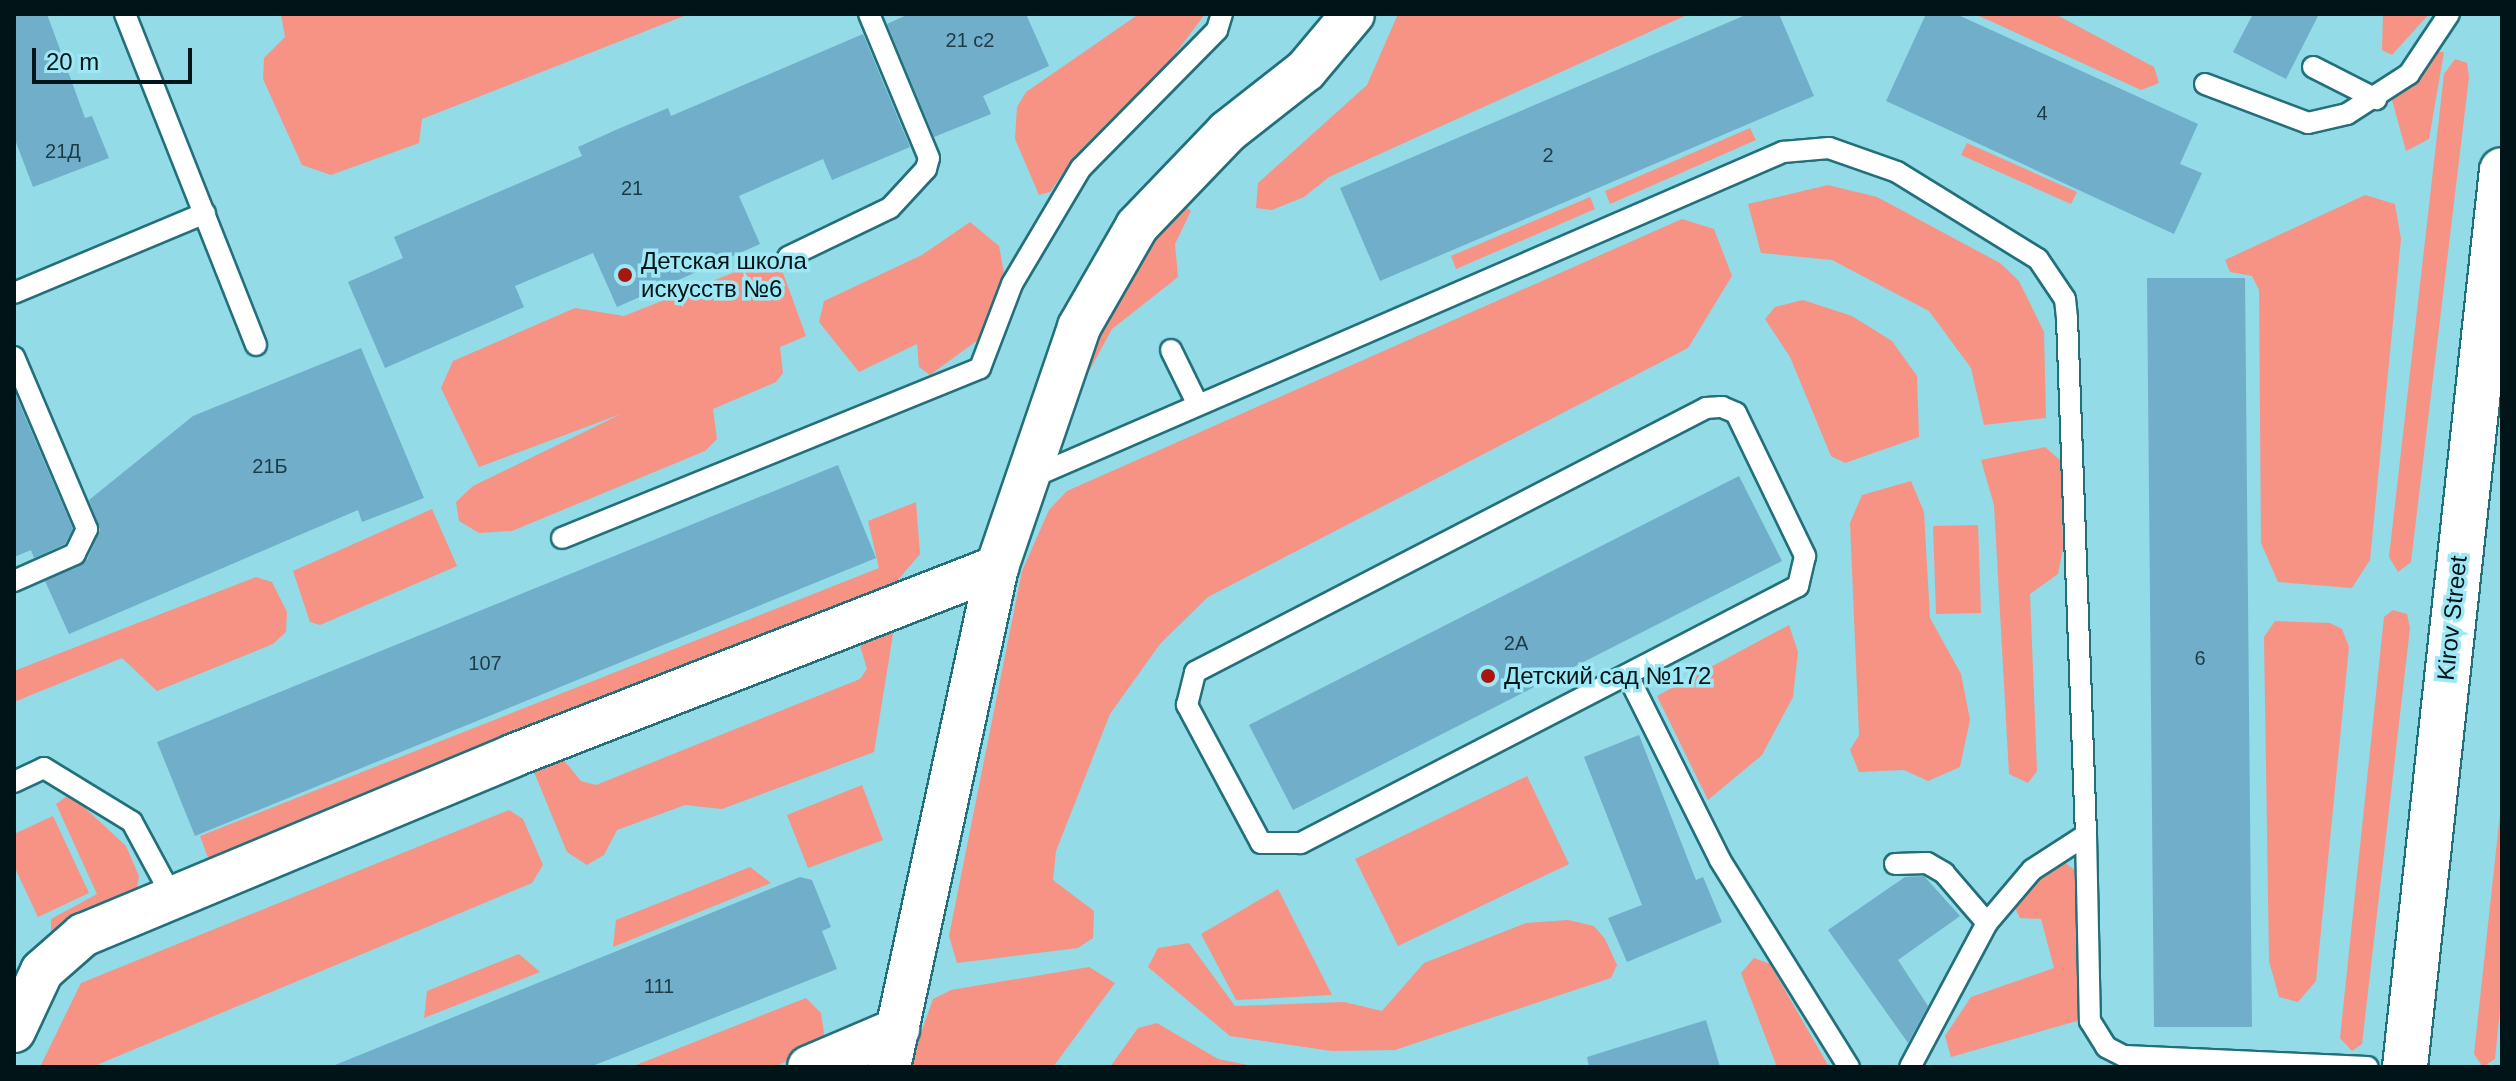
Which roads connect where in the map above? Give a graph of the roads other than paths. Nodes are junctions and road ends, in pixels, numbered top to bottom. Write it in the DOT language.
graph roads {
  1 [pos="125,14"];
  2 [pos="869,14"];
  3 [pos="1222,14"];
  4 [pos="1353,14"];
  5 [pos="2449,14"];
  6 [pos="2313,67"];
  7 [pos="2205,84"];
  8 [pos="2376,99"];
  9 [pos="2502,170"];
  10 [pos="205,213"];
  11 [pos="788,257"];
  12 [pos="14,293"];
  13 [pos="256,345"];
  14 [pos="1171,350"];
  15 [pos="14,357"];
  16 [pos="1197,403"];
  17 [pos="1025,481"];
  18 [pos="562,538"];
  19 [pos="997,567"];
  20 [pos="14,581"];
  21 [pos="1628,676"];
  22 [pos="14,782"];
  23 [pos="2086,835"];
  24 [pos="1895,864"];
  25 [pos="172,896"];
  26 [pos="1987,923"];
  27 [pos="28,976"];
  28 [pos="14,1031"];
  29 [pos="893,1048"];
  30 [pos="809,1067"];
  31 [pos="1849,1067"];
  32 [pos="1910,1067"];
  33 [pos="2368,1067"];
  34 [pos="2405,1067"];
  1 -- 10 [label="lane"];
  2 -- 11 [label="lane"];
  3 -- 18 [label="lane"];
  4 -- 17 [label="street"];
  5 -- 8 [label="lane"];
  6 -- 8 [label="lane"];
  7 -- 8 [label="lane"];
  9 -- 34 [label="main road, Kirov Street"];
  10 -- 12 [label="lane"];
  10 -- 13 [label="lane"];
  14 -- 16 [label="lane"];
  15 -- 20 [label="lane"];
  16 -- 17 [label="lane"];
  16 -- 23 [label="lane"];
  17 -- 19 [label="street"];
  19 -- 25 [label="street"];
  19 -- 29 [label="street"];
  21 -- 21 [label="lane"];
  21 -- 31 [label="lane"];
  22 -- 25 [label="lane"];
  23 -- 26 [label="lane"];
  23 -- 33 [label="lane"];
  24 -- 26 [label="lane"];
  25 -- 27 [label="street"];
  26 -- 32 [label="lane"];
  27 -- 28 [label="street"];
  29 -- 30 [label="street"];
}
